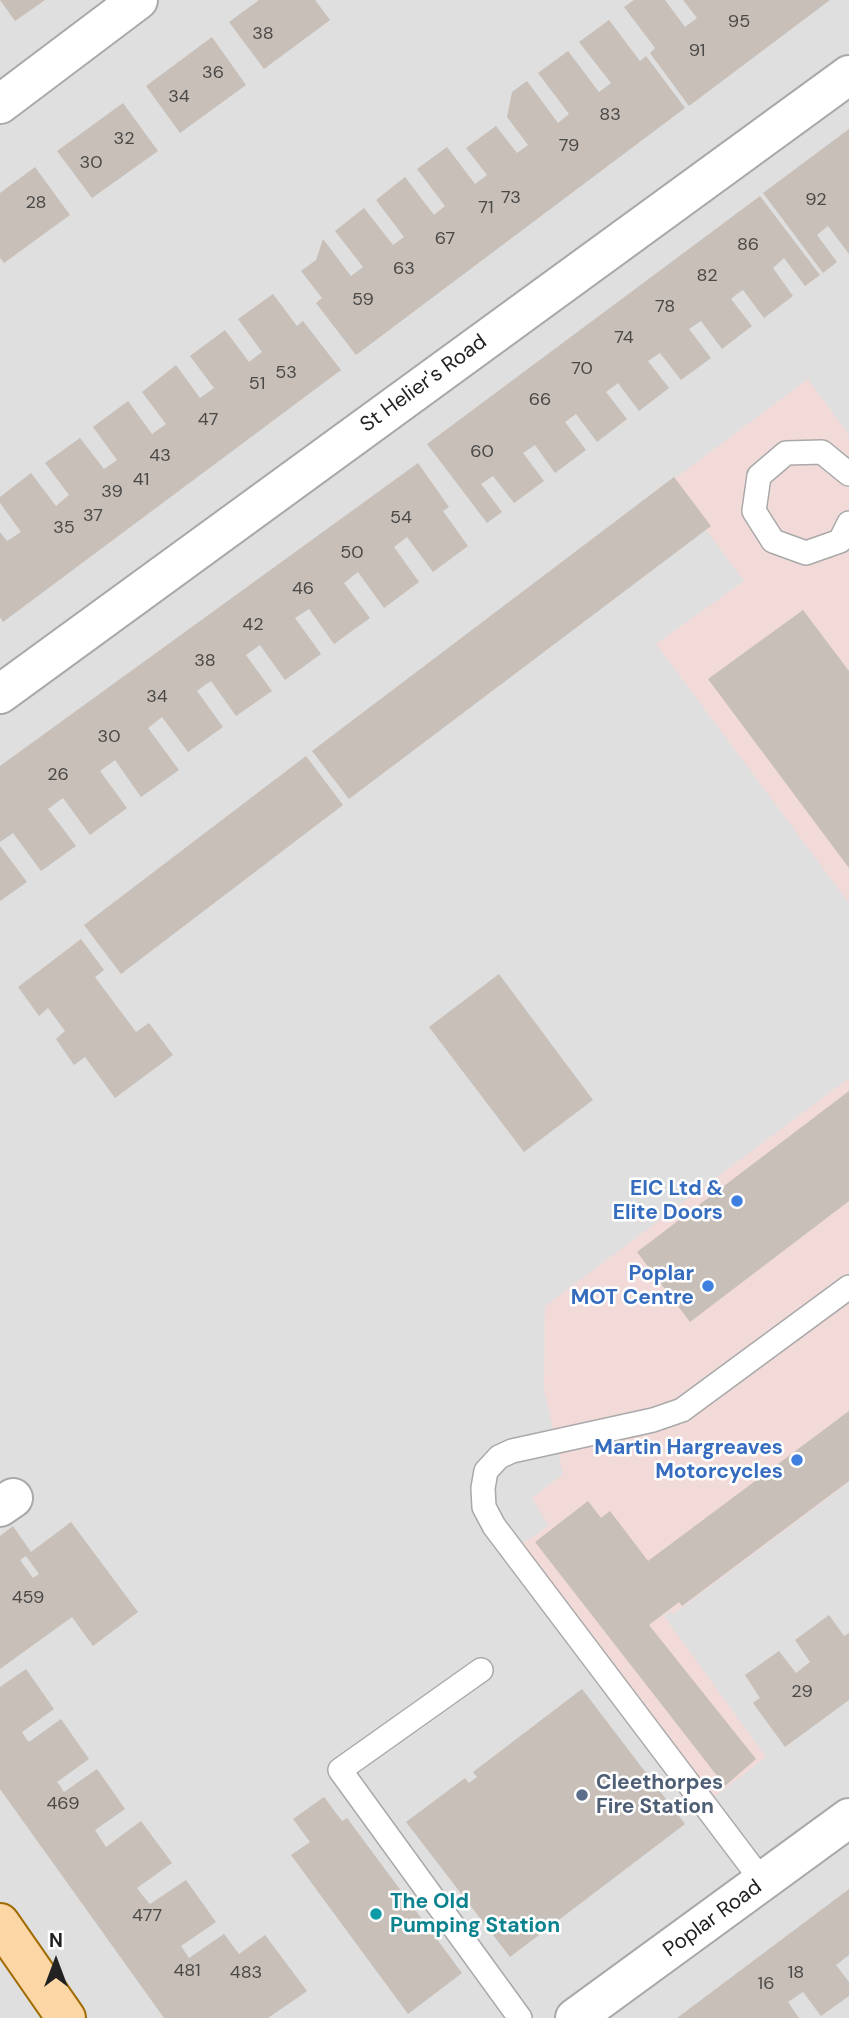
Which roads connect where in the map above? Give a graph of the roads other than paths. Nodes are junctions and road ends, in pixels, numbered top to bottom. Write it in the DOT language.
graph roads {
  1 [pos="138,0"];
  2 [pos="849,75"];
  3 [pos="0,104"];
  4 [pos="849,474"];
  5 [pos="846,539"];
  6 [pos="0,694"];
  7 [pos="849,1287"];
  8 [pos="481,1670"];
  9 [pos="849,1818"];
  10 [pos="763,1882"];
  11 [pos="0,1923"];
  12 [pos="66,2018"];
  13 [pos="520,2018"];
  14 [pos="575,2018"];
  1 -- 3 [label="street"];
  2 -- 6 [label="street, St Helier's Road"];
  4 -- 5 [label="lane"];
  7 -- 10 [label="lane"];
  8 -- 13 [label="lane"];
  9 -- 10 [label="street, Poplar Road"];
  10 -- 14 [label="street, Poplar Road"];
  11 -- 12 [label="main road"];
}
